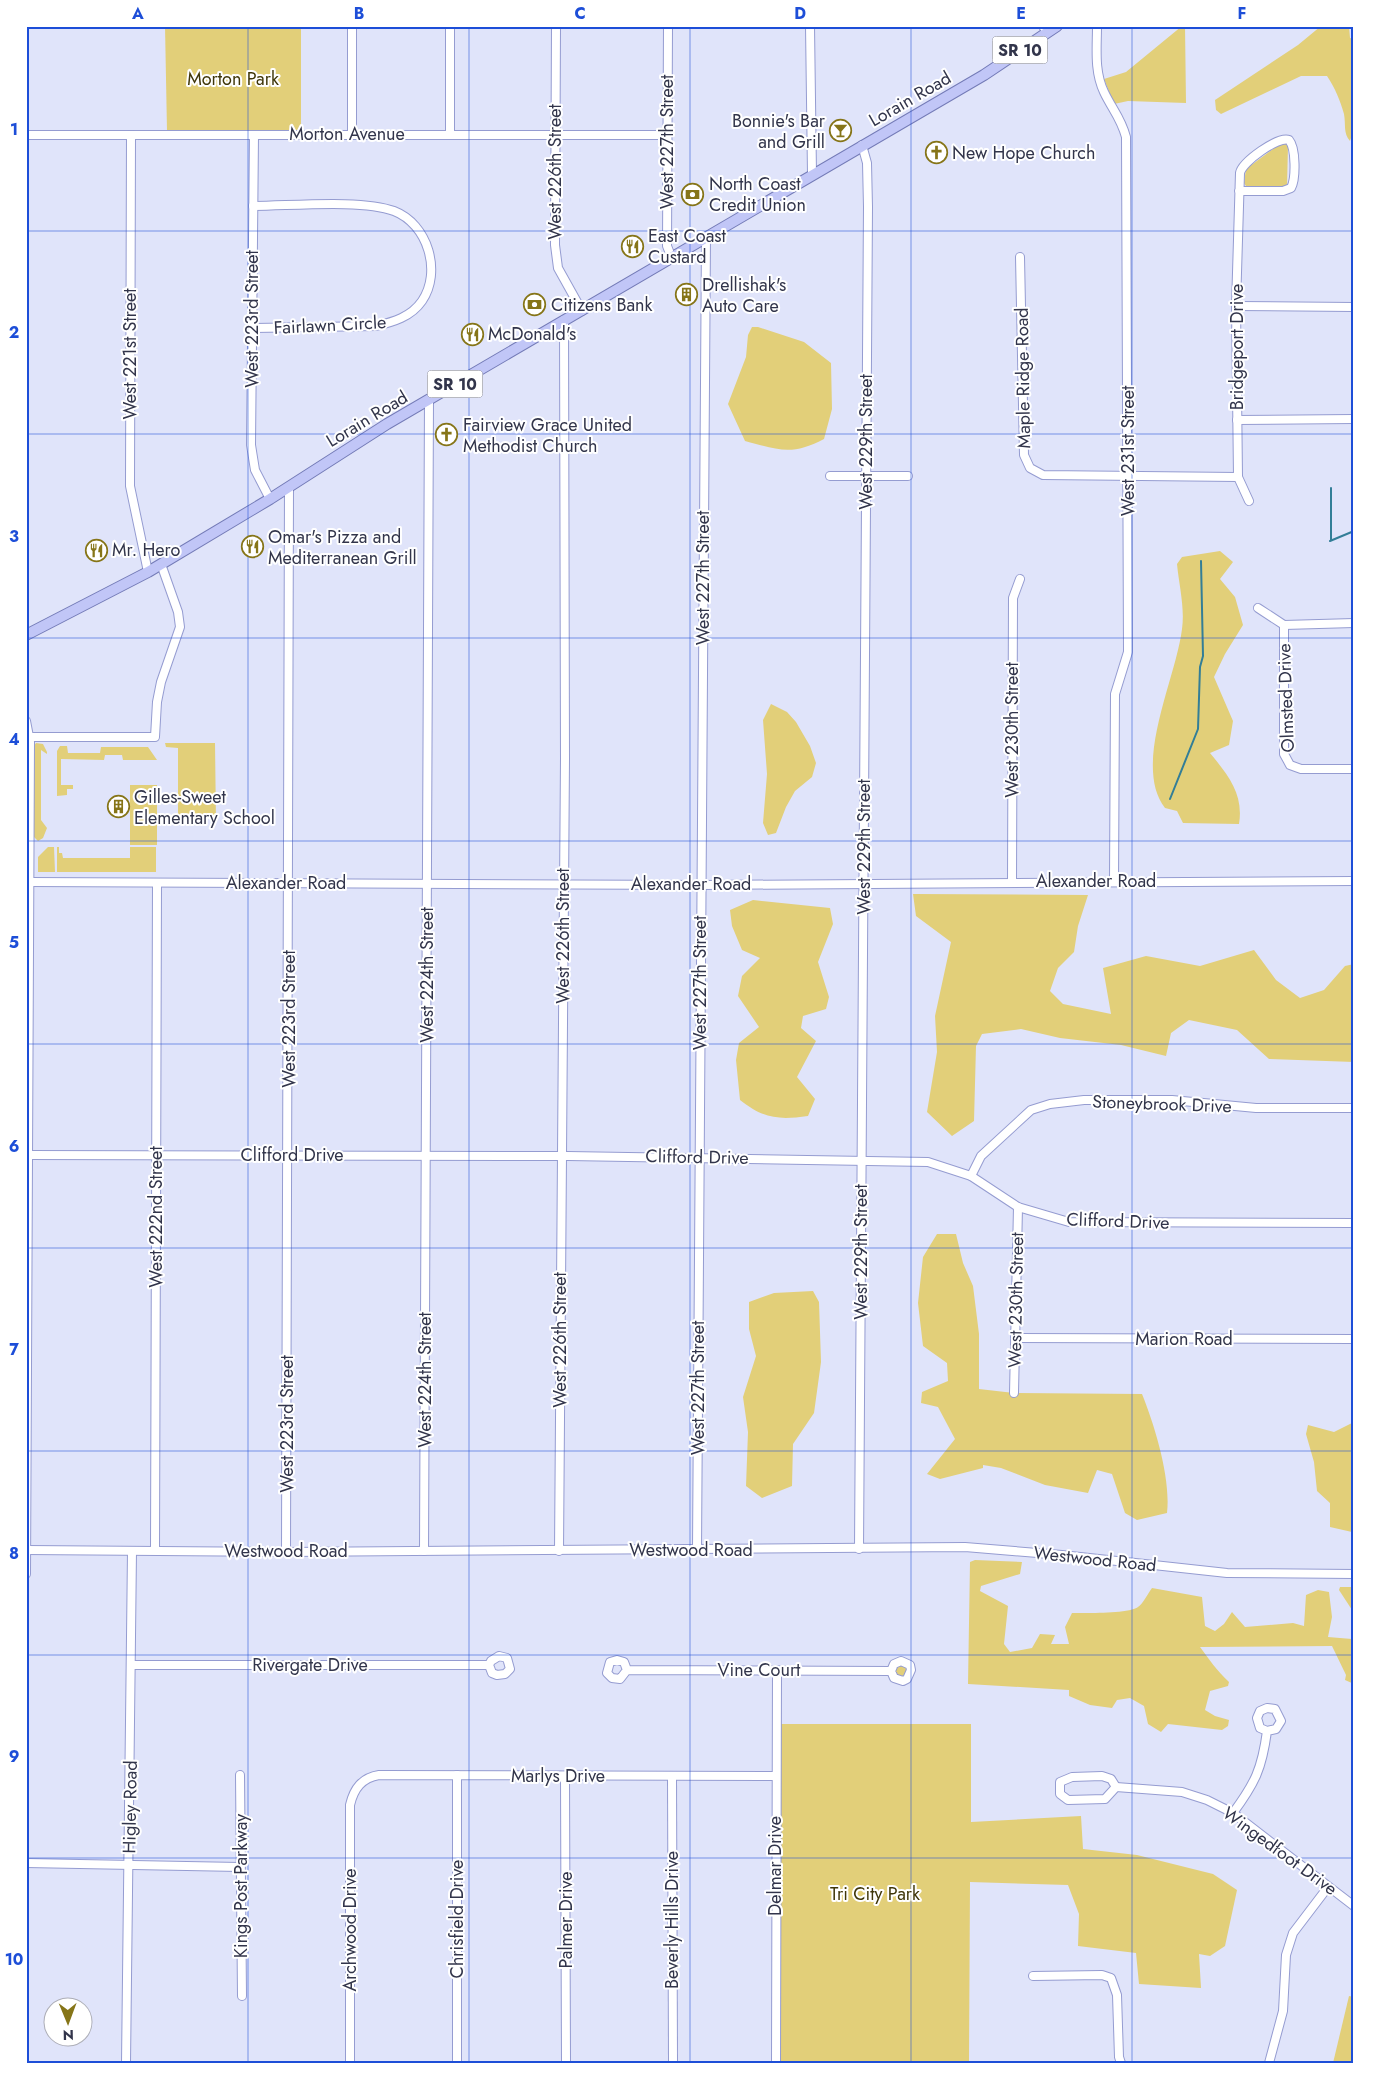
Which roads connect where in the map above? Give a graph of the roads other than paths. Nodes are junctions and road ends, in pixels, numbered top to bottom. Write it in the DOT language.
graph roads {
  1 [pos="352,26"];
  2 [pos="450,26"];
  3 [pos="556,26"];
  4 [pos="668,26"];
  5 [pos="810,26"];
  6 [pos="1056,26"];
  7 [pos="1097,26"];
  8 [pos="1045,30"];
  9 [pos="26,134"];
  10 [pos="352,134"];
  11 [pos="450,134"];
  12 [pos="254,135"];
  13 [pos="555,135"];
  14 [pos="667,135"];
  15 [pos="131,136"];
  16 [pos="862,145"];
  17 [pos="812,174"];
  18 [pos="1239,191"];
  19 [pos="253,206"];
  20 [pos="706,237"];
  21 [pos="671,256"];
  22 [pos="1020,257"];
  23 [pos="1236,306"];
  24 [pos="1354,307"];
  25 [pos="582,311"];
  26 [pos="564,320"];
  27 [pos="252,328"];
  28 [pos="429,400"];
  29 [pos="1354,419"];
  30 [pos="1237,420"];
  31 [pos="830,476"];
  32 [pos="866,476"];
  33 [pos="908,476"];
  34 [pos="1128,476"];
  35 [pos="1238,477"];
  36 [pos="289,487"];
  37 [pos="270,499"];
  38 [pos="1249,501"];
  39 [pos="161,564"];
  40 [pos="148,572"];
  41 [pos="1020,579"];
  42 [pos="1258,608"];
  43 [pos="1354,624"];
  44 [pos="1284,625"];
  45 [pos="26,635"];
  46 [pos="26,721"];
  47 [pos="30,737"];
  48 [pos="1354,769"];
  49 [pos="1114,881"];
  50 [pos="1354,881"];
  51 [pos="29,882"];
  52 [pos="289,882"];
  53 [pos="1012,882"];
  54 [pos="156,883"];
  55 [pos="427,883"];
  56 [pos="563,884"];
  57 [pos="864,884"];
  58 [pos="701,885"];
  59 [pos="1354,1108"];
  60 [pos="156,1154"];
  61 [pos="27,1155"];
  62 [pos="288,1155"];
  63 [pos="426,1156"];
  64 [pos="562,1156"];
  65 [pos="699,1157"];
  66 [pos="862,1160"];
  67 [pos="971,1176"];
  68 [pos="1018,1207"];
  69 [pos="1354,1223"];
  70 [pos="1015,1338"];
  71 [pos="1354,1339"];
  72 [pos="1014,1393"];
  73 [pos="859,1549"];
  74 [pos="27,1550"];
  75 [pos="155,1550"];
  76 [pos="424,1550"];
  77 [pos="559,1550"];
  78 [pos="697,1550"];
  79 [pos="132,1551"];
  80 [pos="286,1552"];
  81 [pos="26,1574"];
  82 [pos="1354,1574"];
  83 [pos="131,1665"];
  84 [pos="489,1666"];
  85 [pos="627,1670"];
  86 [pos="777,1670"];
  87 [pos="891,1671"];
  88 [pos="1267,1731"];
  89 [pos="240,1775"];
  90 [pos="457,1775"];
  91 [pos="672,1776"];
  92 [pos="775,1776"];
  93 [pos="565,1777"];
  94 [pos="1116,1787"];
  95 [pos="352,1798"];
  96 [pos="1233,1813"];
  97 [pos="26,1863"];
  98 [pos="129,1866"];
  99 [pos="240,1867"];
  100 [pos="1328,1887"];
  101 [pos="1354,1906"];
  102 [pos="1032,1976"];
  103 [pos="242,1996"];
  104 [pos="126,2063"];
  105 [pos="350,2063"];
  106 [pos="458,2063"];
  107 [pos="566,2063"];
  108 [pos="673,2063"];
  109 [pos="776,2063"];
  110 [pos="1121,2063"];
  111 [pos="1269,2063"];
  1 -- 10 [label="street"];
  2 -- 11 [label="street"];
  3 -- 13 [label="street, West 226th Street"];
  4 -- 14 [label="street, West 227th Street"];
  5 -- 17 [label="street"];
  6 -- 8 [label="main road, Lorain Road / SR 10"];
  7 -- 34 [label="street, West 231st Street"];
  8 -- 16 [label="main road, Lorain Road / SR 10"];
  9 -- 15 [label="street, Morton Avenue"];
  10 -- 11 [label="street, Morton Avenue"];
  10 -- 12 [label="street, Morton Avenue"];
  11 -- 13 [label="street, Morton Avenue"];
  12 -- 15 [label="street, Morton Avenue"];
  12 -- 19 [label="street, West 223rd Street"];
  13 -- 14 [label="street, Morton Avenue"];
  13 -- 25 [label="street, West 226th Street"];
  14 -- 21 [label="street, West 227th Street"];
  15 -- 40 [label="street, West 221st Street"];
  16 -- 17 [label="main road, Lorain Road / SR 10"];
  16 -- 32 [label="street, West 229th Street"];
  17 -- 20 [label="main road, Lorain Road / SR 10"];
  18 -- 18 [label="street, Bridgeport Drive"];
  18 -- 23 [label="street, Bridgeport Drive"];
  19 -- 27 [label="street, West 223rd Street"];
  19 -- 27 [label="street, Fairlawn Circle"];
  20 -- 21 [label="main road, Lorain Road / SR 10"];
  20 -- 58 [label="street, West 227th Street"];
  21 -- 25 [label="main road, Lorain Road / SR 10"];
  22 -- 34 [label="street, Maple Ridge Road"];
  23 -- 24 [label="street"];
  23 -- 30 [label="street, Bridgeport Drive"];
  25 -- 26 [label="main road, Lorain Road / SR 10"];
  26 -- 28 [label="main road, Lorain Road / SR 10"];
  26 -- 56 [label="street, West 226th Street"];
  27 -- 37 [label="street, West 223rd Street"];
  28 -- 36 [label="main road, Lorain Road / SR 10"];
  28 -- 55 [label="street, West 224th Street"];
  29 -- 30 [label="street"];
  30 -- 35 [label="street, Bridgeport Drive"];
  31 -- 32 [label="street"];
  32 -- 33 [label="street"];
  32 -- 57 [label="street, West 229th Street"];
  34 -- 35 [label="street, Maple Ridge Road"];
  34 -- 49 [label="street, West 231st Street"];
  35 -- 38 [label="street, Bridgeport Drive"];
  36 -- 37 [label="main road, Lorain Road / SR 10"];
  36 -- 52 [label="street, West 223rd Street"];
  37 -- 39 [label="main road, Lorain Road / SR 10"];
  39 -- 40 [label="main road, Lorain Road / SR 10"];
  39 -- 47 [label="street"];
  40 -- 45 [label="main road, Lorain Road / SR 10"];
  41 -- 53 [label="street, West 230th Street"];
  42 -- 44 [label="street"];
  43 -- 44 [label="street"];
  44 -- 48 [label="street, Olmsted Drive"];
  46 -- 47 [label="street"];
  47 -- 51 [label="street"];
  49 -- 50 [label="street, Alexander Road"];
  49 -- 53 [label="street, Alexander Road"];
  51 -- 54 [label="street, Alexander Road"];
  51 -- 61 [label="street"];
  52 -- 54 [label="street, Alexander Road"];
  52 -- 55 [label="street, Alexander Road"];
  52 -- 62 [label="street, West 223rd Street"];
  53 -- 57 [label="street, Alexander Road"];
  54 -- 60 [label="street, West 222nd Street"];
  55 -- 56 [label="street, Alexander Road"];
  55 -- 63 [label="street, West 224th Street"];
  56 -- 58 [label="street, Alexander Road"];
  56 -- 64 [label="street, West 226th Street"];
  57 -- 58 [label="street, Alexander Road"];
  57 -- 66 [label="street, West 229th Street"];
  58 -- 65 [label="street, West 227th Street"];
  59 -- 67 [label="street, Stoneybrook Drive"];
  60 -- 61 [label="street, Clifford Drive"];
  60 -- 62 [label="street, Clifford Drive"];
  60 -- 75 [label="street, West 222nd Street"];
  61 -- 74 [label="street"];
  62 -- 63 [label="street, Clifford Drive"];
  62 -- 80 [label="street, West 223rd Street"];
  63 -- 64 [label="street, Clifford Drive"];
  63 -- 76 [label="street, West 224th Street"];
  64 -- 65 [label="street, Clifford Drive"];
  64 -- 77 [label="street, West 226th Street"];
  65 -- 66 [label="street, Clifford Drive"];
  65 -- 78 [label="street, West 227th Street"];
  66 -- 67 [label="street, Clifford Drive"];
  66 -- 73 [label="street, West 229th Street"];
  67 -- 68 [label="street, Clifford Drive"];
  68 -- 69 [label="street, Clifford Drive"];
  68 -- 70 [label="street, West 230th Street"];
  70 -- 71 [label="street, Marion Road"];
  70 -- 72 [label="street, West 230th Street"];
  73 -- 78 [label="street, Westwood Road"];
  73 -- 82 [label="street, Westwood Road"];
  74 -- 79 [label="street, Westwood Road"];
  74 -- 81 [label="street"];
  75 -- 79 [label="street, Westwood Road"];
  75 -- 80 [label="street, Westwood Road"];
  76 -- 77 [label="street, Westwood Road"];
  76 -- 80 [label="street, Westwood Road"];
  77 -- 78 [label="street, Westwood Road"];
  79 -- 83 [label="street, Higley Road"];
  83 -- 84 [label="street, Rivergate Drive"];
  83 -- 98 [label="street, Higley Road"];
  85 -- 86 [label="street, Vine Court"];
  86 -- 87 [label="street, Vine Court"];
  86 -- 92 [label="street, Delmar Drive"];
  88 -- 96 [label="street"];
  89 -- 99 [label="street, Kings Post Parkway"];
  90 -- 93 [label="street, Marlys Drive"];
  90 -- 95 [label="street, Marlys Drive"];
  90 -- 106 [label="street, Chrisfield Drive"];
  91 -- 92 [label="street, Marlys Drive"];
  91 -- 93 [label="street, Marlys Drive"];
  91 -- 108 [label="street, Beverly Hills Drive"];
  92 -- 109 [label="street, Delmar Drive"];
  93 -- 107 [label="street, Palmer Drive"];
  94 -- 94 [label="street, Wingedfoot Drive"];
  94 -- 96 [label="street, Wingedfoot Drive"];
  95 -- 105 [label="street, Archwood Drive"];
  96 -- 100 [label="street, Wingedfoot Drive"];
  97 -- 98 [label="street"];
  98 -- 99 [label="street"];
  98 -- 104 [label="street, Higley Road"];
  99 -- 103 [label="street, Kings Post Parkway"];
  100 -- 101 [label="street, Wingedfoot Drive"];
  100 -- 111 [label="street"];
  102 -- 110 [label="street"];
}
